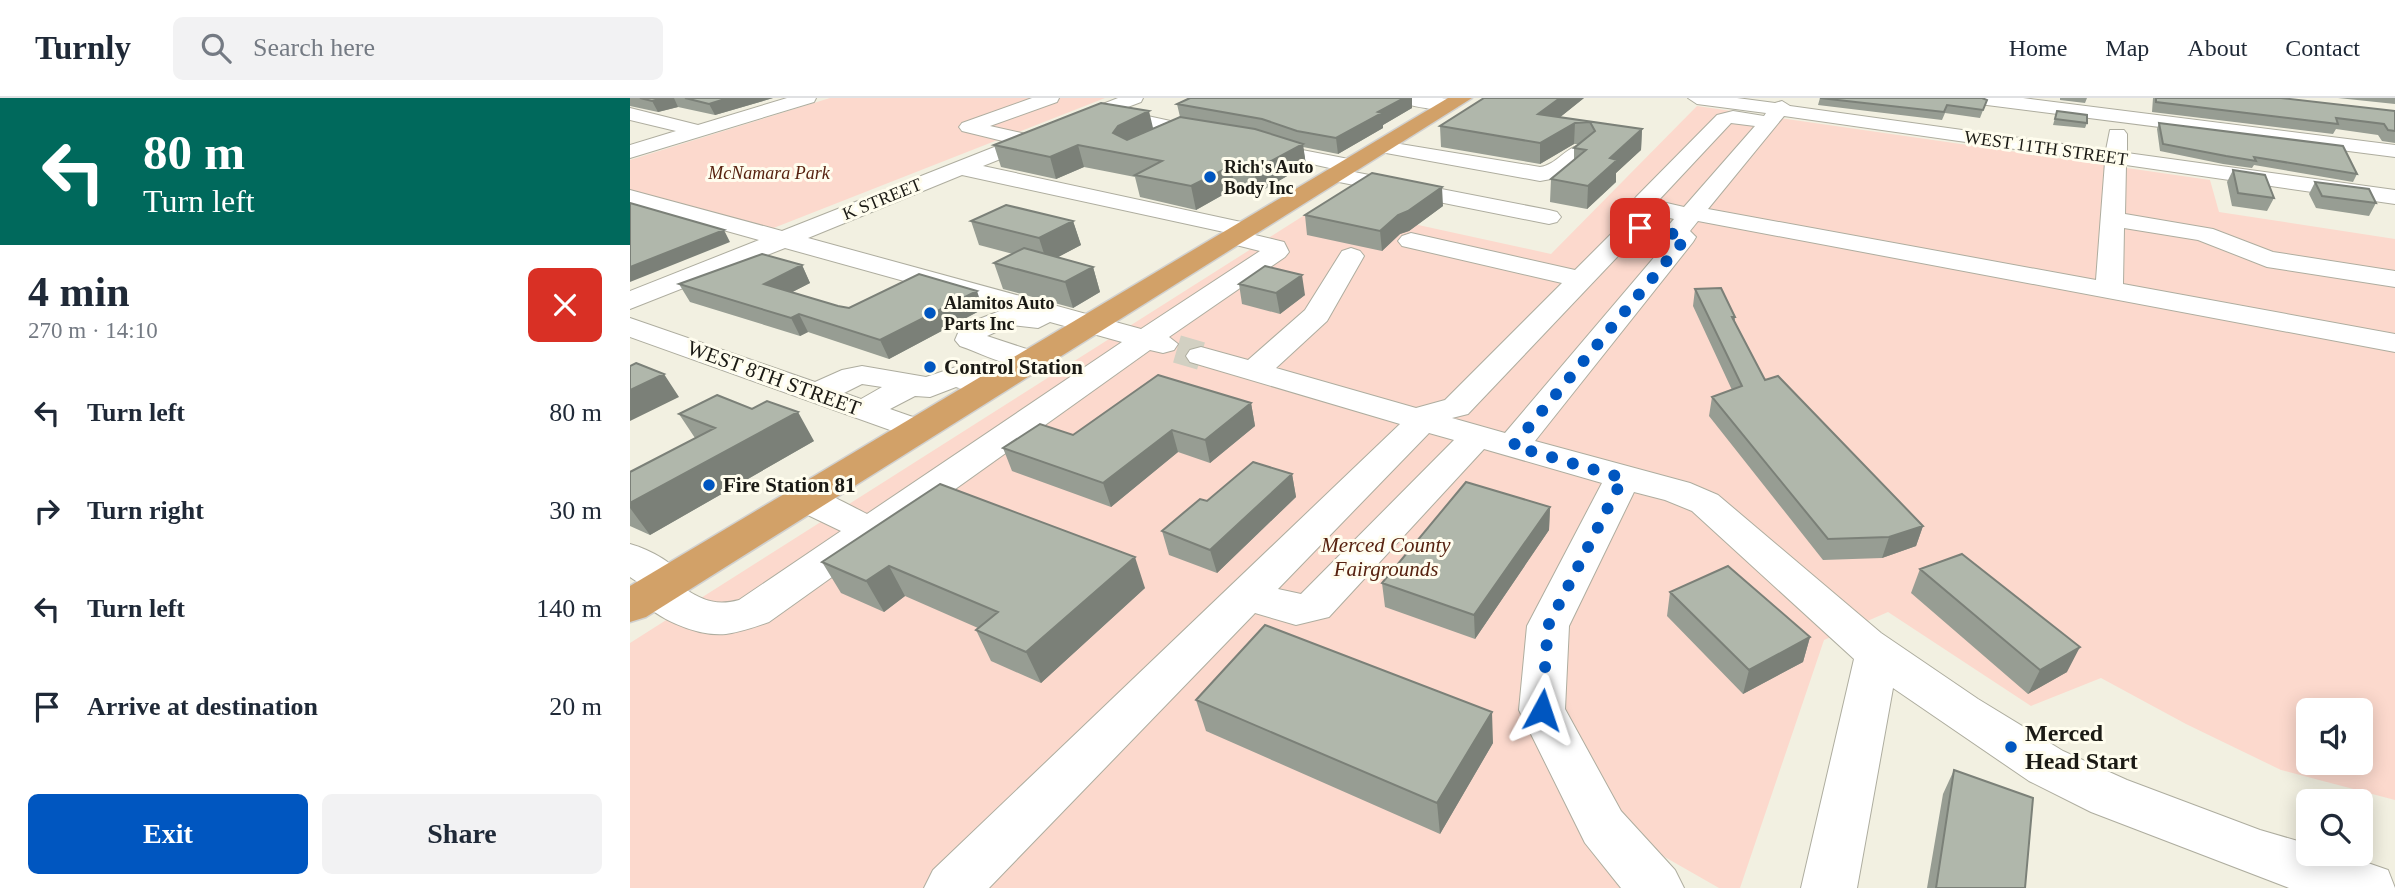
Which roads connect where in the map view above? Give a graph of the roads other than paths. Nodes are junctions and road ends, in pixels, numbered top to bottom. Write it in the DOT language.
graph roads {
  1 [pos="807,98"];
  2 [pos="1050,98"];
  3 [pos="1403,98"];
  4 [pos="1696,98"];
  5 [pos="1979,98"];
  6 [pos="1141,99"];
  7 [pos="1457,101"];
  8 [pos="2117,107"];
  9 [pos="1779,110"];
  10 [pos="1100,112"];
  11 [pos="630,114"];
  12 [pos="699,131"];
  13 [pos="1237,138"];
  14 [pos="1028,141"];
  15 [pos="1141,148"];
  16 [pos="1582,150"];
  17 [pos="630,152"];
  18 [pos="2395,152"];
  19 [pos="2118,158"];
  20 [pos="1357,163"];
  21 [pos="960,168"];
  22 [pos="630,197"];
  23 [pos="2395,197"];
  24 [pos="1549,217"];
  25 [pos="2114,219"];
  26 [pos="1685,221"];
  27 [pos="1239,234"];
  28 [pos="781,240"];
  29 [pos="1411,241"];
  30 [pos="1351,256"];
  31 [pos="1581,279"];
  32 [pos="2395,279"];
  33 [pos="2109,290"];
  34 [pos="630,301"];
  35 [pos="1574,326"];
  36 [pos="630,327"];
  37 [pos="1085,327"];
  38 [pos="2395,343"];
  39 [pos="1174,348"];
  40 [pos="1031,360"];
  41 [pos="1254,371"];
  42 [pos="909,386"];
  43 [pos="987,387"];
  44 [pos="817,394"];
  45 [pos="864,411"];
  46 [pos="1423,420"];
  47 [pos="918,430"];
  48 [pos="1495,440"];
  49 [pos="1623,478"];
  50 [pos="804,499"];
  51 [pos="870,530"];
  52 [pos="630,558"];
  53 [pos="651,593"];
  54 [pos="1246,595"];
  55 [pos="1877,653"];
  56 [pos="1637,879"];
  57 [pos="951,888"];
  58 [pos="1829,888"];
  59 [pos="2369,888"];
  1 -- 12 [label="street"];
  2 -- 14 [label="street"];
  3 -- 7 [label="street"];
  4 -- 9 [label="street, WEST 11TH STREET"];
  5 -- 8 [label="street"];
  6 -- 10 [label="street, K STREET"];
  7 -- 20 [label="highway"];
  8 -- 18 [label="street"];
  8 -- 19 [label="street"];
  9 -- 19 [label="street, WEST 11TH STREET"];
  9 -- 26 [label="street"];
  9 -- 26 [label="street"];
  10 -- 14 [label="street, K STREET"];
  10 -- 15 [label="street"];
  11 -- 12 [label="street"];
  12 -- 17 [label="street"];
  13 -- 20 [label="street"];
  14 -- 21 [label="street, K STREET"];
  16 -- 20 [label="street"];
  19 -- 23 [label="street, WEST 11TH STREET"];
  19 -- 25 [label="street"];
  20 -- 24 [label="street"];
  20 -- 27 [label="highway"];
  21 -- 27 [label="street"];
  21 -- 28 [label="street, K STREET"];
  22 -- 28 [label="street"];
  25 -- 32 [label="street"];
  25 -- 33 [label="street"];
  26 -- 31 [label="street"];
  26 -- 33 [label="street"];
  26 -- 35 [label="street"];
  27 -- 37 [label="highway"];
  27 -- 39 [label="street"];
  28 -- 34 [label="street, K STREET"];
  28 -- 37 [label="street"];
  29 -- 31 [label="street"];
  30 -- 41 [label="lane"];
  31 -- 35 [label="street"];
  33 -- 38 [label="street"];
  35 -- 46 [label="street"];
  35 -- 48 [label="street"];
  36 -- 44 [label="street, WEST 8TH STREET"];
  37 -- 39 [label="street"];
  37 -- 40 [label="highway"];
  37 -- 40 [label="lane"];
  39 -- 41 [label="street"];
  39 -- 51 [label="street"];
  40 -- 43 [label="highway"];
  41 -- 46 [label="street"];
  42 -- 43 [label="street"];
  42 -- 44 [label="street"];
  42 -- 45 [label="street"];
  43 -- 47 [label="highway"];
  44 -- 45 [label="street, WEST 8TH STREET"];
  45 -- 47 [label="street, WEST 8TH STREET"];
  46 -- 48 [label="street"];
  46 -- 54 [label="street"];
  47 -- 50 [label="highway"];
  48 -- 49 [label="street"];
  48 -- 54 [label="street"];
  49 -- 55 [label="street"];
  49 -- 56 [label="street"];
  50 -- 51 [label="street"];
  50 -- 53 [label="highway"];
  51 -- 53 [label="street"];
  52 -- 53 [label="street"];
  54 -- 57 [label="street"];
  55 -- 58 [label="street"];
  55 -- 59 [label="street"];
}
